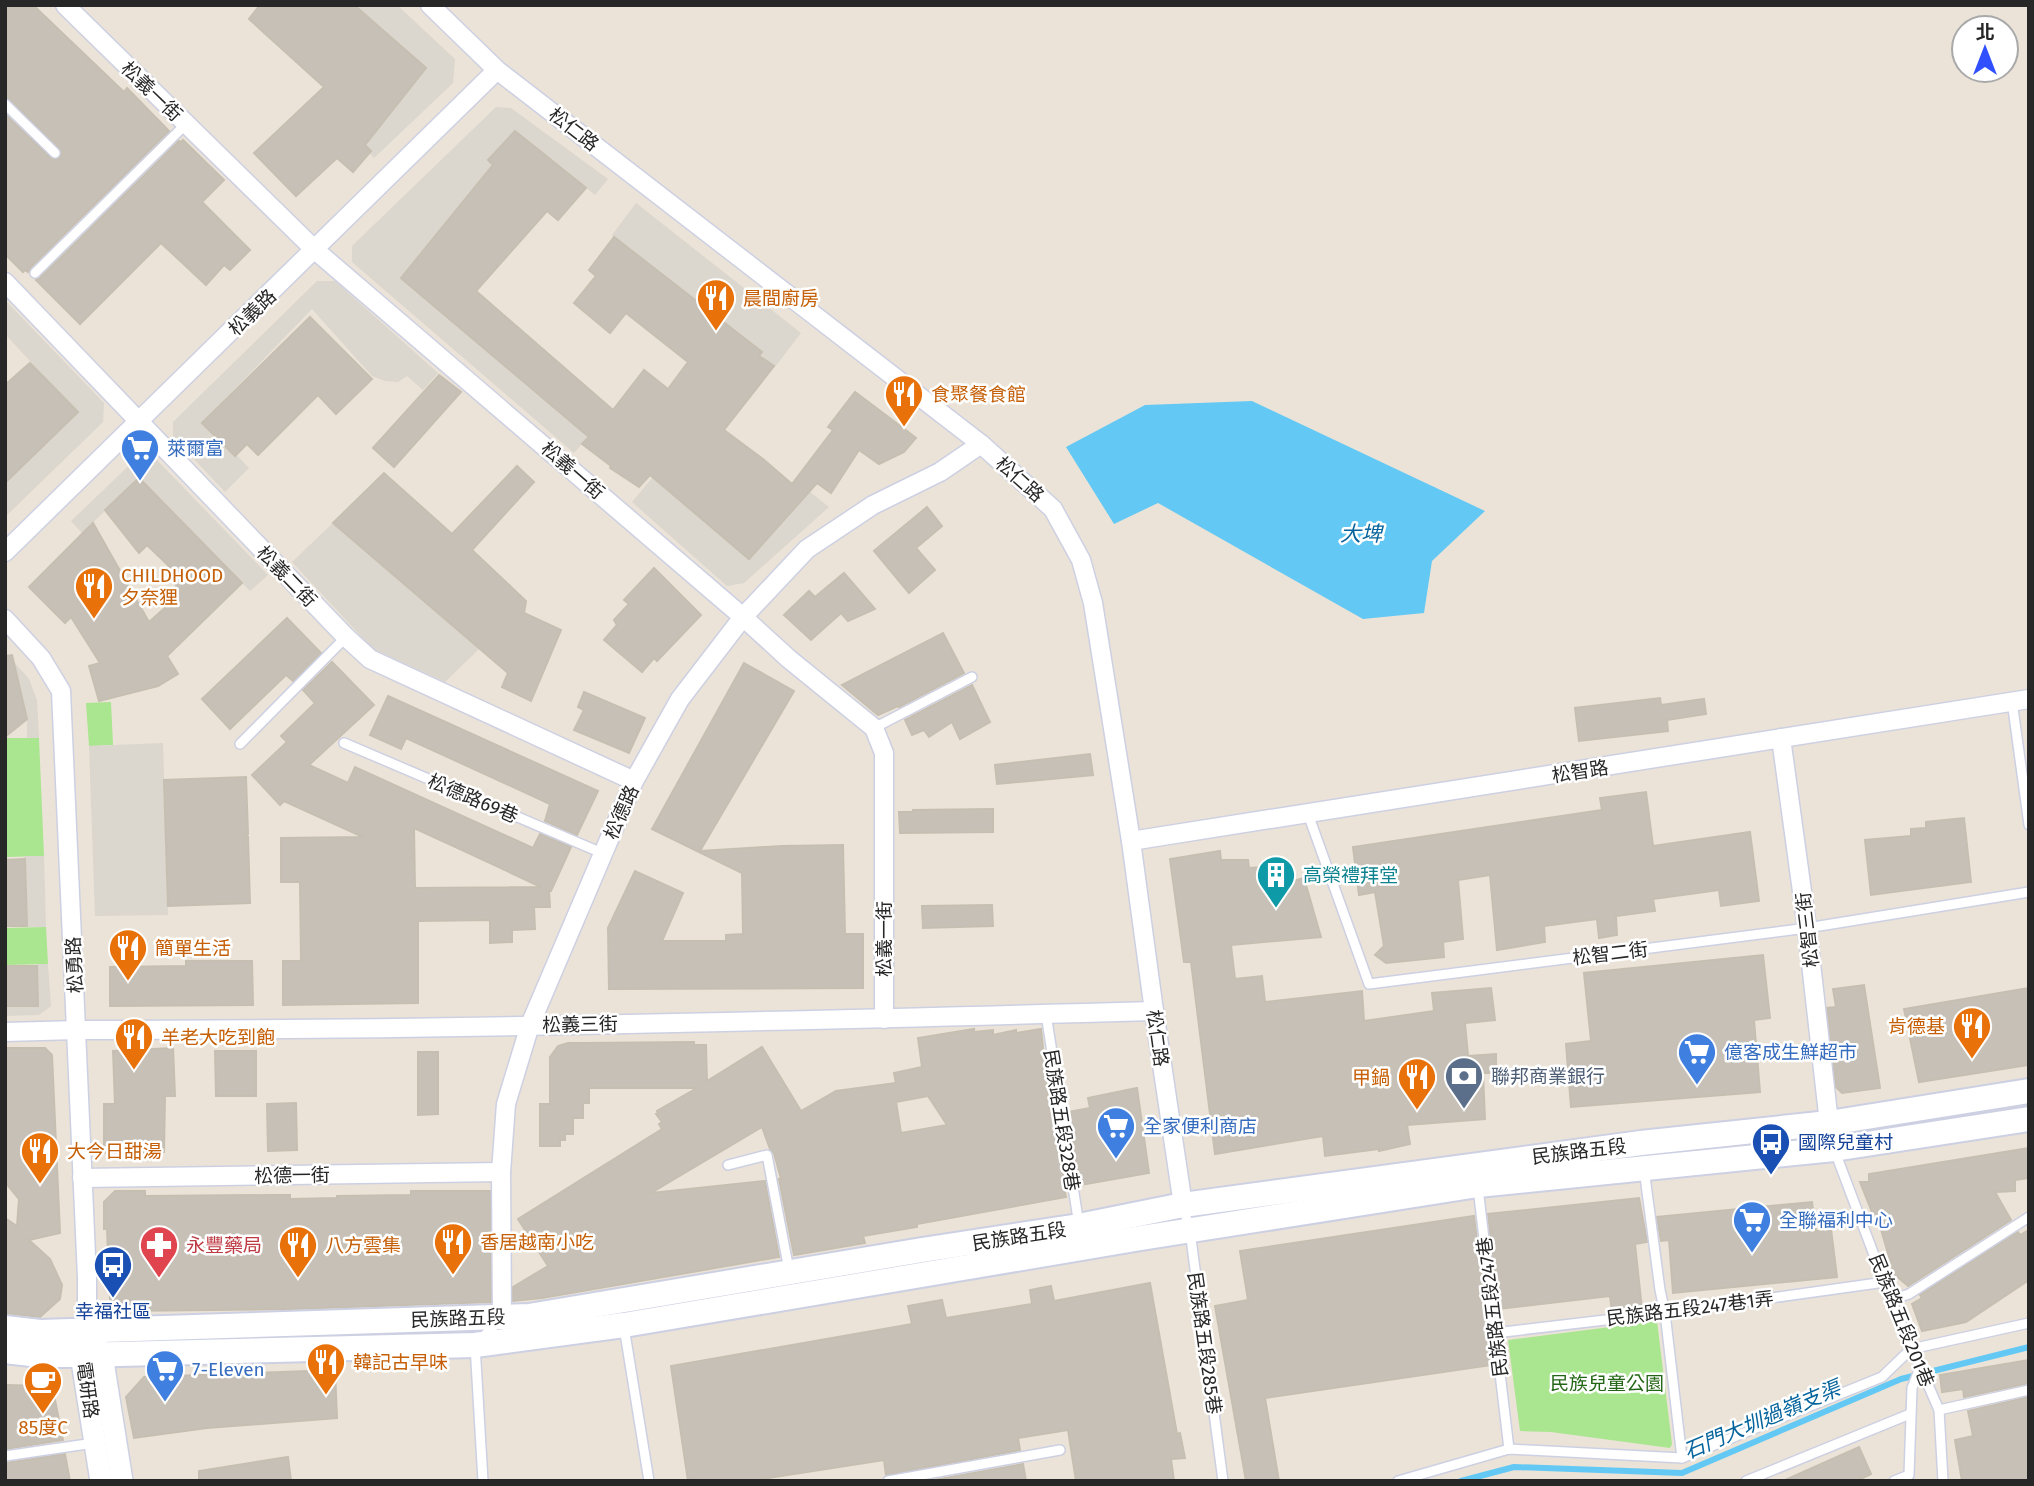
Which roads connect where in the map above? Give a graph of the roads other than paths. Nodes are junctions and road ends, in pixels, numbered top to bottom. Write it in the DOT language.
graph roads {
  1 [pos="65,5"];
  2 [pos="430,5"];
  3 [pos="497,70"];
  4 [pos="5,104"];
  5 [pos="186,124"];
  6 [pos="55,153"];
  7 [pos="315,250"];
  8 [pos="35,273"];
  9 [pos="5,282"];
  10 [pos="139,422"];
  11 [pos="981,444"];
  12 [pos="5,552"];
  13 [pos="743,617"];
  14 [pos="5,619"];
  15 [pos="346,637"];
  16 [pos="972,677"];
  17 [pos="2020,700"];
  18 [pos="874,728"];
  19 [pos="1781,738"];
  20 [pos="344,743"];
  21 [pos="240,744"];
  22 [pos="634,781"];
  23 [pos="1308,814"];
  24 [pos="2029,825"];
  25 [pos="1131,841"];
  26 [pos="602,853"];
  27 [pos="2029,891"];
  28 [pos="1807,928"];
  29 [pos="1154,1011"];
  30 [pos="1046,1014"];
  31 [pos="884,1019"];
  32 [pos="530,1025"];
  33 [pos="77,1030"];
  34 [pos="5,1032"];
  35 [pos="2029,1091"];
  36 [pos="2029,1119"];
  37 [pos="1829,1123"];
  38 [pos="1641,1143"];
  39 [pos="1834,1149"];
  40 [pos="728,1165"];
  41 [pos="1644,1169"];
  42 [pos="501,1172"];
  43 [pos="1477,1175"];
  44 [pos="82,1178"];
  45 [pos="1183,1205"];
  46 [pos="2029,1217"];
  47 [pos="1079,1226"];
  48 [pos="1190,1231"];
  49 [pos="790,1272"];
  50 [pos="1885,1282"];
  51 [pos="1891,1300"];
  52 [pos="623,1313"];
  53 [pos="1665,1313"];
  54 [pos="502,1317"];
  55 [pos="2029,1323"];
  56 [pos="5,1328"];
  57 [pos="87,1330"];
  58 [pos="1495,1333"];
  59 [pos="475,1345"];
  60 [pos="1911,1349"];
  61 [pos="5,1351"];
  62 [pos="92,1355"];
  63 [pos="1920,1368"];
  64 [pos="2029,1390"];
  65 [pos="1939,1410"];
  66 [pos="1910,1414"];
  67 [pos="96,1443"];
  68 [pos="1509,1449"];
  69 [pos="1060,1450"];
  70 [pos="5,1456"];
  71 [pos="1682,1458"];
  72 [pos="101,1481"];
  73 [pos="122,1481"];
  74 [pos="483,1481"];
  75 [pos="649,1481"];
  76 [pos="888,1481"];
  77 [pos="1223,1481"];
  78 [pos="1398,1481"];
  79 [pos="1746,1481"];
  80 [pos="1894,1481"];
  81 [pos="1943,1481"];
  1 -- 5 [label="street, 松義一街"];
  2 -- 3 [label="street, 松仁路"];
  3 -- 7 [label="street, 松義路"];
  3 -- 11 [label="street, 松仁路"];
  4 -- 6 [label="lane"];
  5 -- 7 [label="street, 松義一街"];
  5 -- 8 [label="lane"];
  7 -- 10 [label="street, 松義路"];
  7 -- 13 [label="street, 松義一街"];
  9 -- 10 [label="street, 松義二街"];
  10 -- 12 [label="street, 松義路"];
  10 -- 15 [label="street, 松義二街"];
  11 -- 13 [label="street, 松德路"];
  11 -- 25 [label="street, 松仁路"];
  13 -- 18 [label="street, 松義一街"];
  13 -- 22 [label="street, 松德路"];
  14 -- 33 [label="street, 松勇路"];
  15 -- 21 [label="lane"];
  15 -- 22 [label="street, 松義二街"];
  16 -- 18 [label="lane"];
  17 -- 19 [label="street, 松智路"];
  17 -- 24 [label="lane"];
  18 -- 31 [label="street, 松義一街"];
  19 -- 23 [label="street, 松智路"];
  19 -- 28 [label="street, 松智三街"];
  20 -- 26 [label="lane, 松德路69巷"];
  22 -- 26 [label="street, 松德路"];
  23 -- 25 [label="street, 松智路"];
  23 -- 28 [label="lane, 松智二街"];
  25 -- 29 [label="street, 松仁路"];
  26 -- 32 [label="street, 松德路"];
  27 -- 28 [label="lane, 松智二街"];
  28 -- 37 [label="street, 松智三街"];
  29 -- 30 [label="street, 松義三街"];
  29 -- 45 [label="street, 松仁路"];
  30 -- 31 [label="street, 松義三街"];
  30 -- 47 [label="lane, 民族路五段328巷"];
  31 -- 32 [label="street, 松義三街"];
  32 -- 33 [label="street, 松義三街"];
  32 -- 42 [label="street, 松德路"];
  33 -- 34 [label="street, 松義三街"];
  33 -- 44 [label="street, 松勇路"];
  35 -- 37 [label="main road, 民族路五段"];
  36 -- 39 [label="main road, 民族路五段"];
  37 -- 38 [label="main road, 民族路五段"];
  37 -- 39 [label="lane, 民族路五段201巷"];
  38 -- 41 [label="lane"];
  38 -- 43 [label="main road, 民族路五段"];
  39 -- 41 [label="main road, 民族路五段"];
  39 -- 50 [label="lane, 民族路五段201巷"];
  40 -- 49 [label="lane"];
  41 -- 43 [label="main road, 民族路五段"];
  41 -- 53 [label="lane"];
  42 -- 44 [label="street, 松德一街"];
  42 -- 54 [label="street, 松德路"];
  43 -- 45 [label="main road, 民族路五段"];
  43 -- 48 [label="main road, 民族路五段"];
  43 -- 58 [label="lane, 民族路五段247巷"];
  44 -- 57 [label="street, 松勇路"];
  45 -- 47 [label="main road, 民族路五段"];
  45 -- 48 [label="lane, 民族路五段285巷"];
  46 -- 51 [label="lane"];
  47 -- 49 [label="main road, 民族路五段"];
  48 -- 52 [label="main road, 民族路五段"];
  48 -- 77 [label="lane, 民族路五段285巷"];
  49 -- 52 [label="main road, 民族路五段"];
  50 -- 51 [label="lane, 民族路五段201巷"];
  50 -- 53 [label="lane, 民族路五段247巷1弄"];
  51 -- 60 [label="lane, 民族路五段201巷"];
  52 -- 54 [label="main road, 民族路五段"];
  52 -- 59 [label="main road, 民族路五段"];
  52 -- 75 [label="lane"];
  53 -- 58 [label="lane, 民族路五段247巷1弄"];
  53 -- 71 [label="lane"];
  54 -- 57 [label="main road, 民族路五段"];
  54 -- 59 [label="lane"];
  55 -- 60 [label="lane"];
  56 -- 57 [label="main road, 民族路五段"];
  57 -- 62 [label="street, 電研路"];
  58 -- 68 [label="lane, 民族路五段247巷"];
  59 -- 62 [label="main road, 民族路五段"];
  59 -- 74 [label="lane"];
  60 -- 63 [label="lane, 民族路五段201巷"];
  60 -- 71 [label="lane"];
  61 -- 62 [label="main road, 民族路五段"];
  62 -- 67 [label="street, 電研路"];
  62 -- 73 [label="street, 電研路"];
  63 -- 65 [label="lane, 民族路五段201巷"];
  63 -- 66 [label="lane"];
  64 -- 65 [label="lane"];
  65 -- 81 [label="lane, 民族路五段201巷"];
  66 -- 79 [label="lane"];
  66 -- 80 [label="lane"];
  67 -- 70 [label="lane"];
  67 -- 72 [label="street, 電研路"];
  68 -- 71 [label="lane"];
  68 -- 78 [label="lane"];
  69 -- 76 [label="lane"];
}
